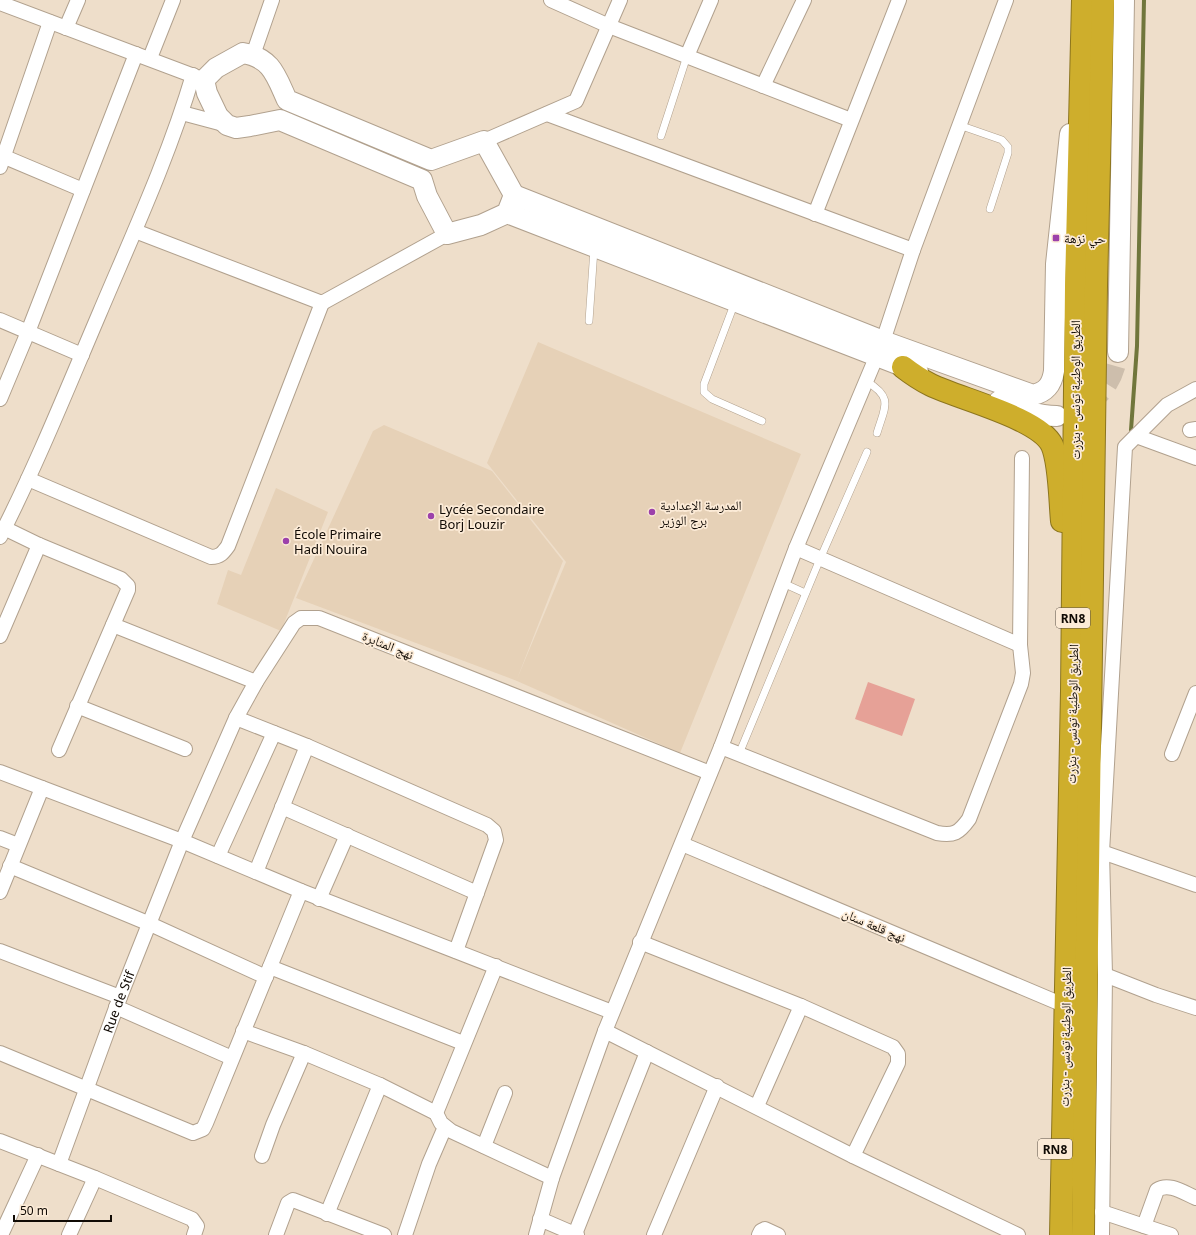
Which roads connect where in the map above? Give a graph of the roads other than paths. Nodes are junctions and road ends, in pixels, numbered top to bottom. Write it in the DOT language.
graph roads {
  1 [pos="78,0"];
  2 [pos="174,0"];
  3 [pos="272,0"];
  4 [pos="551,0"];
  5 [pos="620,0"];
  6 [pos="710,0"];
  7 [pos="804,0"];
  8 [pos="899,0"];
  9 [pos="1006,0"];
  10 [pos="1072,0"];
  11 [pos="1082,0"];
  12 [pos="1104,0"];
  13 [pos="1124,0"];
  14 [pos="0,3"];
  15 [pos="50,22"];
  16 [pos="609,26"];
  17 [pos="66,28"];
  18 [pos="136,54"];
  19 [pos="253,55"];
  20 [pos="687,56"];
  21 [pos="150,58"];
  22 [pos="199,78"];
  23 [pos="763,86"];
  24 [pos="287,100"];
  25 [pos="182,113"];
  26 [pos="547,114"];
  27 [pos="280,120"];
  28 [pos="852,120"];
  29 [pos="960,125"];
  30 [pos="227,126"];
  31 [pos="661,136"];
  32 [pos="484,141"];
  33 [pos="1069,151"];
  34 [pos="1,159"];
  35 [pos="431,160"];
  36 [pos="422,180"];
  37 [pos="83,190"];
  38 [pos="511,204"];
  39 [pos="990,209"];
  40 [pos="815,214"];
  41 [pos="135,230"];
  42 [pos="447,234"];
  43 [pos="594,247"];
  44 [pos="913,250"];
  45 [pos="735,302"];
  46 [pos="322,303"];
  47 [pos="0,320"];
  48 [pos="589,321"];
  49 [pos="28,332"];
  50 [pos="880,349"];
  51 [pos="1118,352"];
  52 [pos="82,355"];
  53 [pos="903,367"];
  54 [pos="866,381"];
  55 [pos="1196,389"];
  56 [pos="0,399"];
  57 [pos="1057,416"];
  58 [pos="762,421"];
  59 [pos="877,433"];
  60 [pos="1136,436"];
  61 [pos="867,452"];
  62 [pos="1022,458"];
  63 [pos="1196,458"];
  64 [pos="28,479"];
  65 [pos="2,532"];
  66 [pos="38,545"];
  67 [pos="796,548"];
  68 [pos="820,558"];
  69 [pos="1065,564"];
  70 [pos="783,583"];
  71 [pos="805,593"];
  72 [pos="113,625"];
  73 [pos="0,636"];
  74 [pos="1020,645"];
  75 [pos="256,682"];
  76 [pos="1072,691"];
  77 [pos="1196,694"];
  78 [pos="77,706"];
  79 [pos="236,718"];
  80 [pos="274,733"];
  81 [pos="307,746"];
  82 [pos="721,747"];
  83 [pos="185,748"];
  84 [pos="59,750"];
  85 [pos="739,754"];
  86 [pos="1172,754"];
  87 [pos="0,772"];
  88 [pos="710,773"];
  89 [pos="42,788"];
  90 [pos="282,807"];
  91 [pos="347,835"];
  92 [pos="0,838"];
  93 [pos="182,841"];
  94 [pos="682,844"];
  95 [pos="18,845"];
  96 [pos="1102,852"];
  97 [pos="218,856"];
  98 [pos="10,866"];
  99 [pos="256,872"];
  100 [pos="1196,885"];
  101 [pos="301,891"];
  102 [pos="0,892"];
  103 [pos="477,893"];
  104 [pos="319,899"];
  105 [pos="150,924"];
  106 [pos="640,942"];
  107 [pos="0,951"];
  108 [pos="456,951"];
  109 [pos="496,966"];
  110 [pos="268,972"];
  111 [pos="1105,975"];
  112 [pos="118,1002"];
  113 [pos="801,1006"];
  114 [pos="1066,1006"];
  115 [pos="1196,1008"];
  116 [pos="612,1012"];
  117 [pos="243,1031"];
  118 [pos="605,1031"];
  119 [pos="463,1043"];
  120 [pos="647,1052"];
  121 [pos="0,1053"];
  122 [pos="304,1053"];
  123 [pos="232,1058"];
  124 [pos="1064,1064"];
  125 [pos="380,1085"];
  126 [pos="716,1086"];
  127 [pos="87,1088"];
  128 [pos="505,1093"];
  129 [pos="757,1106"];
  130 [pos="436,1113"];
  131 [pos="444,1128"];
  132 [pos="0,1141"];
  133 [pos="484,1146"];
  134 [pos="38,1155"];
  135 [pos="262,1156"];
  136 [pos="853,1156"];
  137 [pos="59,1164"];
  138 [pos="95,1178"];
  139 [pos="552,1178"];
  140 [pos="1196,1198"];
  141 [pos="1102,1212"];
  142 [pos="327,1214"];
  143 [pos="540,1219"];
  144 [pos="1144,1226"];
  145 [pos="1,1235"];
  146 [pos="69,1235"];
  147 [pos="194,1235"];
  148 [pos="276,1235"];
  149 [pos="384,1235"];
  150 [pos="405,1235"];
  151 [pos="536,1235"];
  152 [pos="576,1235"];
  153 [pos="654,1235"];
  154 [pos="759,1235"];
  155 [pos="778,1235"];
  156 [pos="1018,1235"];
  157 [pos="1049,1235"];
  158 [pos="1061,1235"];
  159 [pos="1083,1235"];
  160 [pos="1102,1235"];
  161 [pos="1171,1235"];
  1 -- 17 [label="street"];
  2 -- 21 [label="street"];
  3 -- 19 [label="street"];
  4 -- 16 [label="street"];
  5 -- 16 [label="street"];
  6 -- 20 [label="street"];
  7 -- 23 [label="street"];
  8 -- 28 [label="street"];
  9 -- 29 [label="street"];
  10 -- 33 [label="street"];
  11 -- 76 [label="highway, الطريق الوطنية تونس - بنزرت / RN8"];
  12 -- 159 [label="highway, الطريق الوطنية تونس - بنزرت / RN8"];
  13 -- 51 [label="street"];
  14 -- 15 [label="street"];
  15 -- 17 [label="street"];
  15 -- 34 [label="street"];
  16 -- 20 [label="street"];
  16 -- 26 [label="street"];
  17 -- 18 [label="street"];
  18 -- 21 [label="street"];
  18 -- 37 [label="street"];
  19 -- 22 [label="street"];
  19 -- 24 [label="street"];
  20 -- 23 [label="street"];
  20 -- 31 [label="lane"];
  21 -- 22 [label="street"];
  22 -- 25 [label="street"];
  22 -- 30 [label="street"];
  23 -- 28 [label="street"];
  24 -- 27 [label="street"];
  24 -- 35 [label="street"];
  25 -- 30 [label="street"];
  25 -- 41 [label="street"];
  26 -- 32 [label="street"];
  26 -- 40 [label="street"];
  27 -- 30 [label="street"];
  27 -- 36 [label="street"];
  28 -- 40 [label="street"];
  29 -- 39 [label="lane"];
  29 -- 44 [label="street"];
  32 -- 35 [label="street"];
  32 -- 38 [label="street"];
  33 -- 50 [label="street"];
  33 -- 69 [label="highway, RN8"];
  34 -- 37 [label="street"];
  35 -- 36 [label="street"];
  36 -- 42 [label="street"];
  37 -- 49 [label="street"];
  38 -- 42 [label="street"];
  38 -- 43 [label="street"];
  38 -- 50 [label="street"];
  40 -- 44 [label="street"];
  41 -- 46 [label="street"];
  41 -- 52 [label="street"];
  42 -- 46 [label="street"];
  43 -- 45 [label="street"];
  43 -- 48 [label="lane"];
  44 -- 50 [label="street"];
  45 -- 50 [label="street"];
  45 -- 58 [label="lane"];
  46 -- 64 [label="street"];
  47 -- 49 [label="street"];
  49 -- 52 [label="street"];
  49 -- 56 [label="street"];
  50 -- 53 [label="street"];
  50 -- 54 [label="street"];
  52 -- 64 [label="street"];
  53 -- 57 [label="street"];
  53 -- 69 [label="highway, RN8"];
  54 -- 59 [label="lane"];
  54 -- 67 [label="street"];
  55 -- 60 [label="street"];
  60 -- 63 [label="street"];
  60 -- 96 [label="street"];
  61 -- 68 [label="lane"];
  62 -- 74 [label="street"];
  64 -- 65 [label="street"];
  65 -- 66 [label="street"];
  66 -- 72 [label="street"];
  66 -- 73 [label="street"];
  67 -- 68 [label="street"];
  67 -- 70 [label="street"];
  68 -- 71 [label="lane"];
  68 -- 74 [label="street"];
  69 -- 76 [label="highway, RN8"];
  70 -- 71 [label="lane"];
  70 -- 82 [label="street"];
  71 -- 85 [label="lane"];
  72 -- 75 [label="street"];
  72 -- 78 [label="street"];
  74 -- 85 [label="street"];
  75 -- 79 [label="street, نهج المثابرة"];
  75 -- 88 [label="street, نهج المثابرة"];
  76 -- 114 [label="highway, الطريق الوطنية تونس - بنزرت / RN8"];
  77 -- 86 [label="street"];
  78 -- 83 [label="street"];
  78 -- 84 [label="street"];
  79 -- 80 [label="street"];
  79 -- 93 [label="street, نهج المثابرة"];
  80 -- 81 [label="street"];
  80 -- 97 [label="street"];
  81 -- 90 [label="street"];
  81 -- 103 [label="street"];
  82 -- 85 [label="street"];
  82 -- 88 [label="street"];
  87 -- 89 [label="street"];
  88 -- 94 [label="street"];
  89 -- 93 [label="street"];
  89 -- 95 [label="street"];
  90 -- 91 [label="street"];
  90 -- 99 [label="street"];
  91 -- 103 [label="street"];
  91 -- 104 [label="street"];
  92 -- 95 [label="street"];
  93 -- 97 [label="street"];
  93 -- 105 [label="street, Rue de Stif"];
  94 -- 106 [label="street"];
  94 -- 114 [label="street, نهج قلعة سنان"];
  95 -- 98 [label="street"];
  96 -- 100 [label="street"];
  96 -- 111 [label="street"];
  97 -- 99 [label="street"];
  98 -- 102 [label="street"];
  98 -- 105 [label="street"];
  99 -- 101 [label="street"];
  101 -- 104 [label="street"];
  101 -- 110 [label="street"];
  103 -- 108 [label="street"];
  104 -- 108 [label="street"];
  105 -- 110 [label="street"];
  105 -- 112 [label="street, Rue de Stif"];
  106 -- 113 [label="street"];
  106 -- 116 [label="street"];
  107 -- 112 [label="street"];
  108 -- 109 [label="street"];
  109 -- 116 [label="street"];
  109 -- 119 [label="street"];
  110 -- 117 [label="street"];
  110 -- 119 [label="street"];
  111 -- 115 [label="street"];
  111 -- 141 [label="street"];
  112 -- 123 [label="street"];
  112 -- 127 [label="street, Rue de Stif"];
  113 -- 129 [label="street"];
  113 -- 136 [label="street"];
  114 -- 124 [label="highway, الطريق الوطنية تونس - بنزرت / RN8"];
  116 -- 118 [label="street"];
  117 -- 122 [label="street"];
  117 -- 123 [label="street"];
  118 -- 120 [label="street"];
  118 -- 139 [label="street"];
  119 -- 130 [label="street"];
  120 -- 126 [label="street"];
  120 -- 152 [label="street"];
  121 -- 127 [label="street"];
  122 -- 125 [label="street"];
  122 -- 135 [label="street"];
  123 -- 127 [label="street"];
  124 -- 157 [label="highway, RN8"];
  124 -- 158 [label="highway, الطريق الوطنية تونس - بنزرت / RN8"];
  125 -- 130 [label="street"];
  125 -- 142 [label="street"];
  126 -- 129 [label="street"];
  126 -- 153 [label="street"];
  127 -- 137 [label="street, Rue de Stif"];
  128 -- 133 [label="street"];
  129 -- 136 [label="street"];
  130 -- 131 [label="street"];
  131 -- 133 [label="street"];
  131 -- 150 [label="street"];
  132 -- 134 [label="street"];
  133 -- 139 [label="street"];
  134 -- 137 [label="street"];
  134 -- 145 [label="street"];
  136 -- 156 [label="street"];
  137 -- 138 [label="street"];
  138 -- 146 [label="street"];
  138 -- 147 [label="street"];
  139 -- 143 [label="street"];
  140 -- 144 [label="street"];
  141 -- 144 [label="street"];
  141 -- 160 [label="street"];
  142 -- 148 [label="street"];
  142 -- 149 [label="street"];
  143 -- 151 [label="street"];
  143 -- 152 [label="street"];
  144 -- 161 [label="street"];
  154 -- 155 [label="street"];
}
